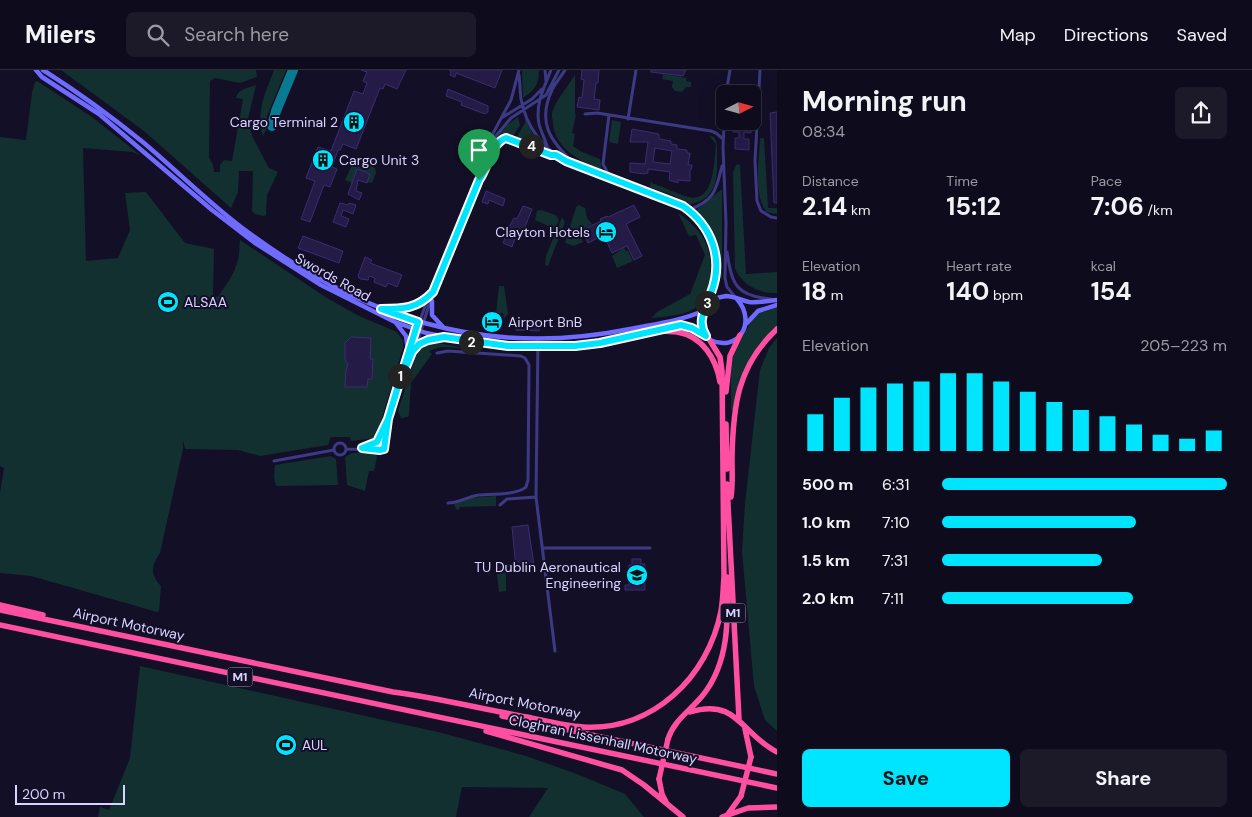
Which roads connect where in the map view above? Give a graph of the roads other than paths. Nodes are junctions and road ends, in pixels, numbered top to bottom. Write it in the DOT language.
graph roads {
  1 [pos="36,70"];
  2 [pos="43,70"];
  3 [pos="50,70"];
  4 [pos="545,70"];
  5 [pos="551,70"];
  6 [pos="559,70"];
  7 [pos="565,70"];
  8 [pos="636,70"];
  9 [pos="730,70"];
  10 [pos="760,70"];
  11 [pos="519,72"];
  12 [pos="56,78"];
  13 [pos="546,81"];
  14 [pos="728,85"];
  15 [pos="544,86"];
  16 [pos="539,101"];
  17 [pos="522,105"];
  18 [pos="524,110"];
  19 [pos="586,114"];
  20 [pos="609,115"];
  21 [pos="502,118"];
  22 [pos="628,119"];
  23 [pos="724,130"];
  24 [pos="723,139"];
  25 [pos="488,146"];
  26 [pos="547,147"];
  27 [pos="556,155"];
  28 [pos="723,162"];
  29 [pos="574,163"];
  30 [pos="610,178"];
  31 [pos="479,180"];
  32 [pos="689,210"];
  33 [pos="777,218"];
  34 [pos="726,245"];
  35 [pos="736,298"];
  36 [pos="430,299"];
  37 [pos="777,300"];
  38 [pos="777,305"];
  39 [pos="706,306"];
  40 [pos="381,309"];
  41 [pos="703,311"];
  42 [pos="395,322"];
  43 [pos="421,323"];
  44 [pos="745,327"];
  45 [pos="777,329"];
  46 [pos="418,330"];
  47 [pos="446,330"];
  48 [pos="657,330"];
  49 [pos="740,335"];
  50 [pos="444,337"];
  51 [pos="707,338"];
  52 [pos="538,340"];
  53 [pos="538,347"];
  54 [pos="410,352"];
  55 [pos="436,353"];
  56 [pos="722,404"];
  57 [pos="388,419"];
  58 [pos="384,428"];
  59 [pos="362,448"];
  60 [pos="346,449"];
  61 [pos="334,450"];
  62 [pos="380,450"];
  63 [pos="274,461"];
  64 [pos="536,497"];
  65 [pos="724,498"];
  66 [pos="448,503"];
  67 [pos="500,505"];
  68 [pos="729,508"];
  69 [pos="542,548"];
  70 [pos="650,548"];
  71 [pos="0,605"];
  72 [pos="0,610"];
  73 [pos="0,625"];
  74 [pos="135,638"];
  75 [pos="555,651"];
  76 [pos="393,692"];
  77 [pos="423,715"];
  78 [pos="682,717"];
  79 [pos="738,719"];
  80 [pos="745,727"];
  81 [pos="777,752"];
  82 [pos="777,774"];
  83 [pos="777,788"];
  84 [pos="668,806"];
  85 [pos="777,807"];
  86 [pos="725,815"];
  87 [pos="683,817"];
  1 -- 42 [label="main road, Swords Road"];
  2 -- 12 [label="main road, Swords Road"];
  3 -- 12 [label="main road"];
  4 -- 13 [label="street"];
  5 -- 13 [label="street"];
  6 -- 16 [label="street"];
  7 -- 29 [label="street"];
  8 -- 22 [label="street"];
  9 -- 14 [label="street"];
  10 -- 33 [label="street"];
  11 -- 17 [label="street"];
  11 -- 21 [label="street"];
  12 -- 40 [label="main road, Swords Road"];
  13 -- 15 [label="street"];
  15 -- 16 [label="street"];
  15 -- 17 [label="street"];
  16 -- 18 [label="street"];
  16 -- 26 [label="street"];
  17 -- 18 [label="street"];
  17 -- 21 [label="street"];
  18 -- 25 [label="street"];
  18 -- 26 [label="street"];
  19 -- 20 [label="street"];
  20 -- 22 [label="street"];
  20 -- 30 [label="street"];
  21 -- 25 [label="street"];
  22 -- 24 [label="street"];
  23 -- 24 [label="street"];
  24 -- 28 [label="street"];
  25 -- 31 [label="street"];
  26 -- 27 [label="street"];
  27 -- 29 [label="street"];
  27 -- 31 [label="street"];
  28 -- 32 [label="street"];
  28 -- 34 [label="street"];
  29 -- 30 [label="street"];
  30 -- 32 [label="street"];
  31 -- 36 [label="street"];
  32 -- 39 [label="street"];
  34 -- 35 [label="street"];
  34 -- 37 [label="street"];
  35 -- 37 [label="main road"];
  35 -- 39 [label="main road"];
  35 -- 44 [label="main road"];
  36 -- 40 [label="main road"];
  36 -- 43 [label="street"];
  36 -- 47 [label="main road"];
  38 -- 44 [label="main road"];
  39 -- 41 [label="main road"];
  40 -- 43 [label="main road, Swords Road"];
  41 -- 51 [label="main road"];
  41 -- 52 [label="main road, Swords Road"];
  42 -- 46 [label="main road, Swords Road"];
  42 -- 54 [label="main road"];
  43 -- 46 [label="street"];
  43 -- 47 [label="main road, Swords Road"];
  44 -- 49 [label="main road"];
  45 -- 68 [label="highway, M1"];
  46 -- 50 [label="main road, Swords Road"];
  46 -- 54 [label="street"];
  47 -- 52 [label="main road, Swords Road"];
  48 -- 51 [label="main road, Swords Road"];
  48 -- 53 [label="main road, Swords Road"];
  48 -- 56 [label="highway, M1"];
  49 -- 51 [label="main road"];
  49 -- 68 [label="highway, M1"];
  50 -- 53 [label="main road, Swords Road"];
  50 -- 54 [label="main road"];
  51 -- 56 [label="highway, Airport Motorway / M1"];
  52 -- 53 [label="street"];
  53 -- 64 [label="street"];
  54 -- 57 [label="street"];
  55 -- 66 [label="street"];
  56 -- 65 [label="highway, Airport Motorway / M1"];
  57 -- 58 [label="street"];
  57 -- 62 [label="street"];
  58 -- 59 [label="street"];
  58 -- 62 [label="street"];
  59 -- 60 [label="street"];
  59 -- 62 [label="street"];
  60 -- 61 [label="street"];
  60 -- 61 [label="street"];
  61 -- 63 [label="street"];
  64 -- 67 [label="street"];
  64 -- 69 [label="street"];
  65 -- 76 [label="highway, Airport Motorway / M1"];
  65 -- 78 [label="highway, M1"];
  68 -- 79 [label="highway, M1"];
  69 -- 70 [label="street"];
  69 -- 75 [label="street"];
  71 -- 74 [label="highway, M1"];
  72 -- 74 [label="highway, Airport Motorway / M1"];
  73 -- 77 [label="highway, Airport Motorway / M1"];
  74 -- 76 [label="highway, Airport Motorway / M1"];
  76 -- 82 [label="highway, Cloghran Lissenhall Motorway / M1"];
  77 -- 83 [label="highway, Cloghran Lissenhall Motorway / M1"];
  77 -- 84 [label="highway, M1"];
  78 -- 79 [label="highway"];
  78 -- 84 [label="highway, bridge"];
  79 -- 80 [label="highway"];
  80 -- 81 [label="highway"];
  80 -- 86 [label="highway, bridge"];
  84 -- 87 [label="highway, M1"];
  85 -- 86 [label="highway"];
}
